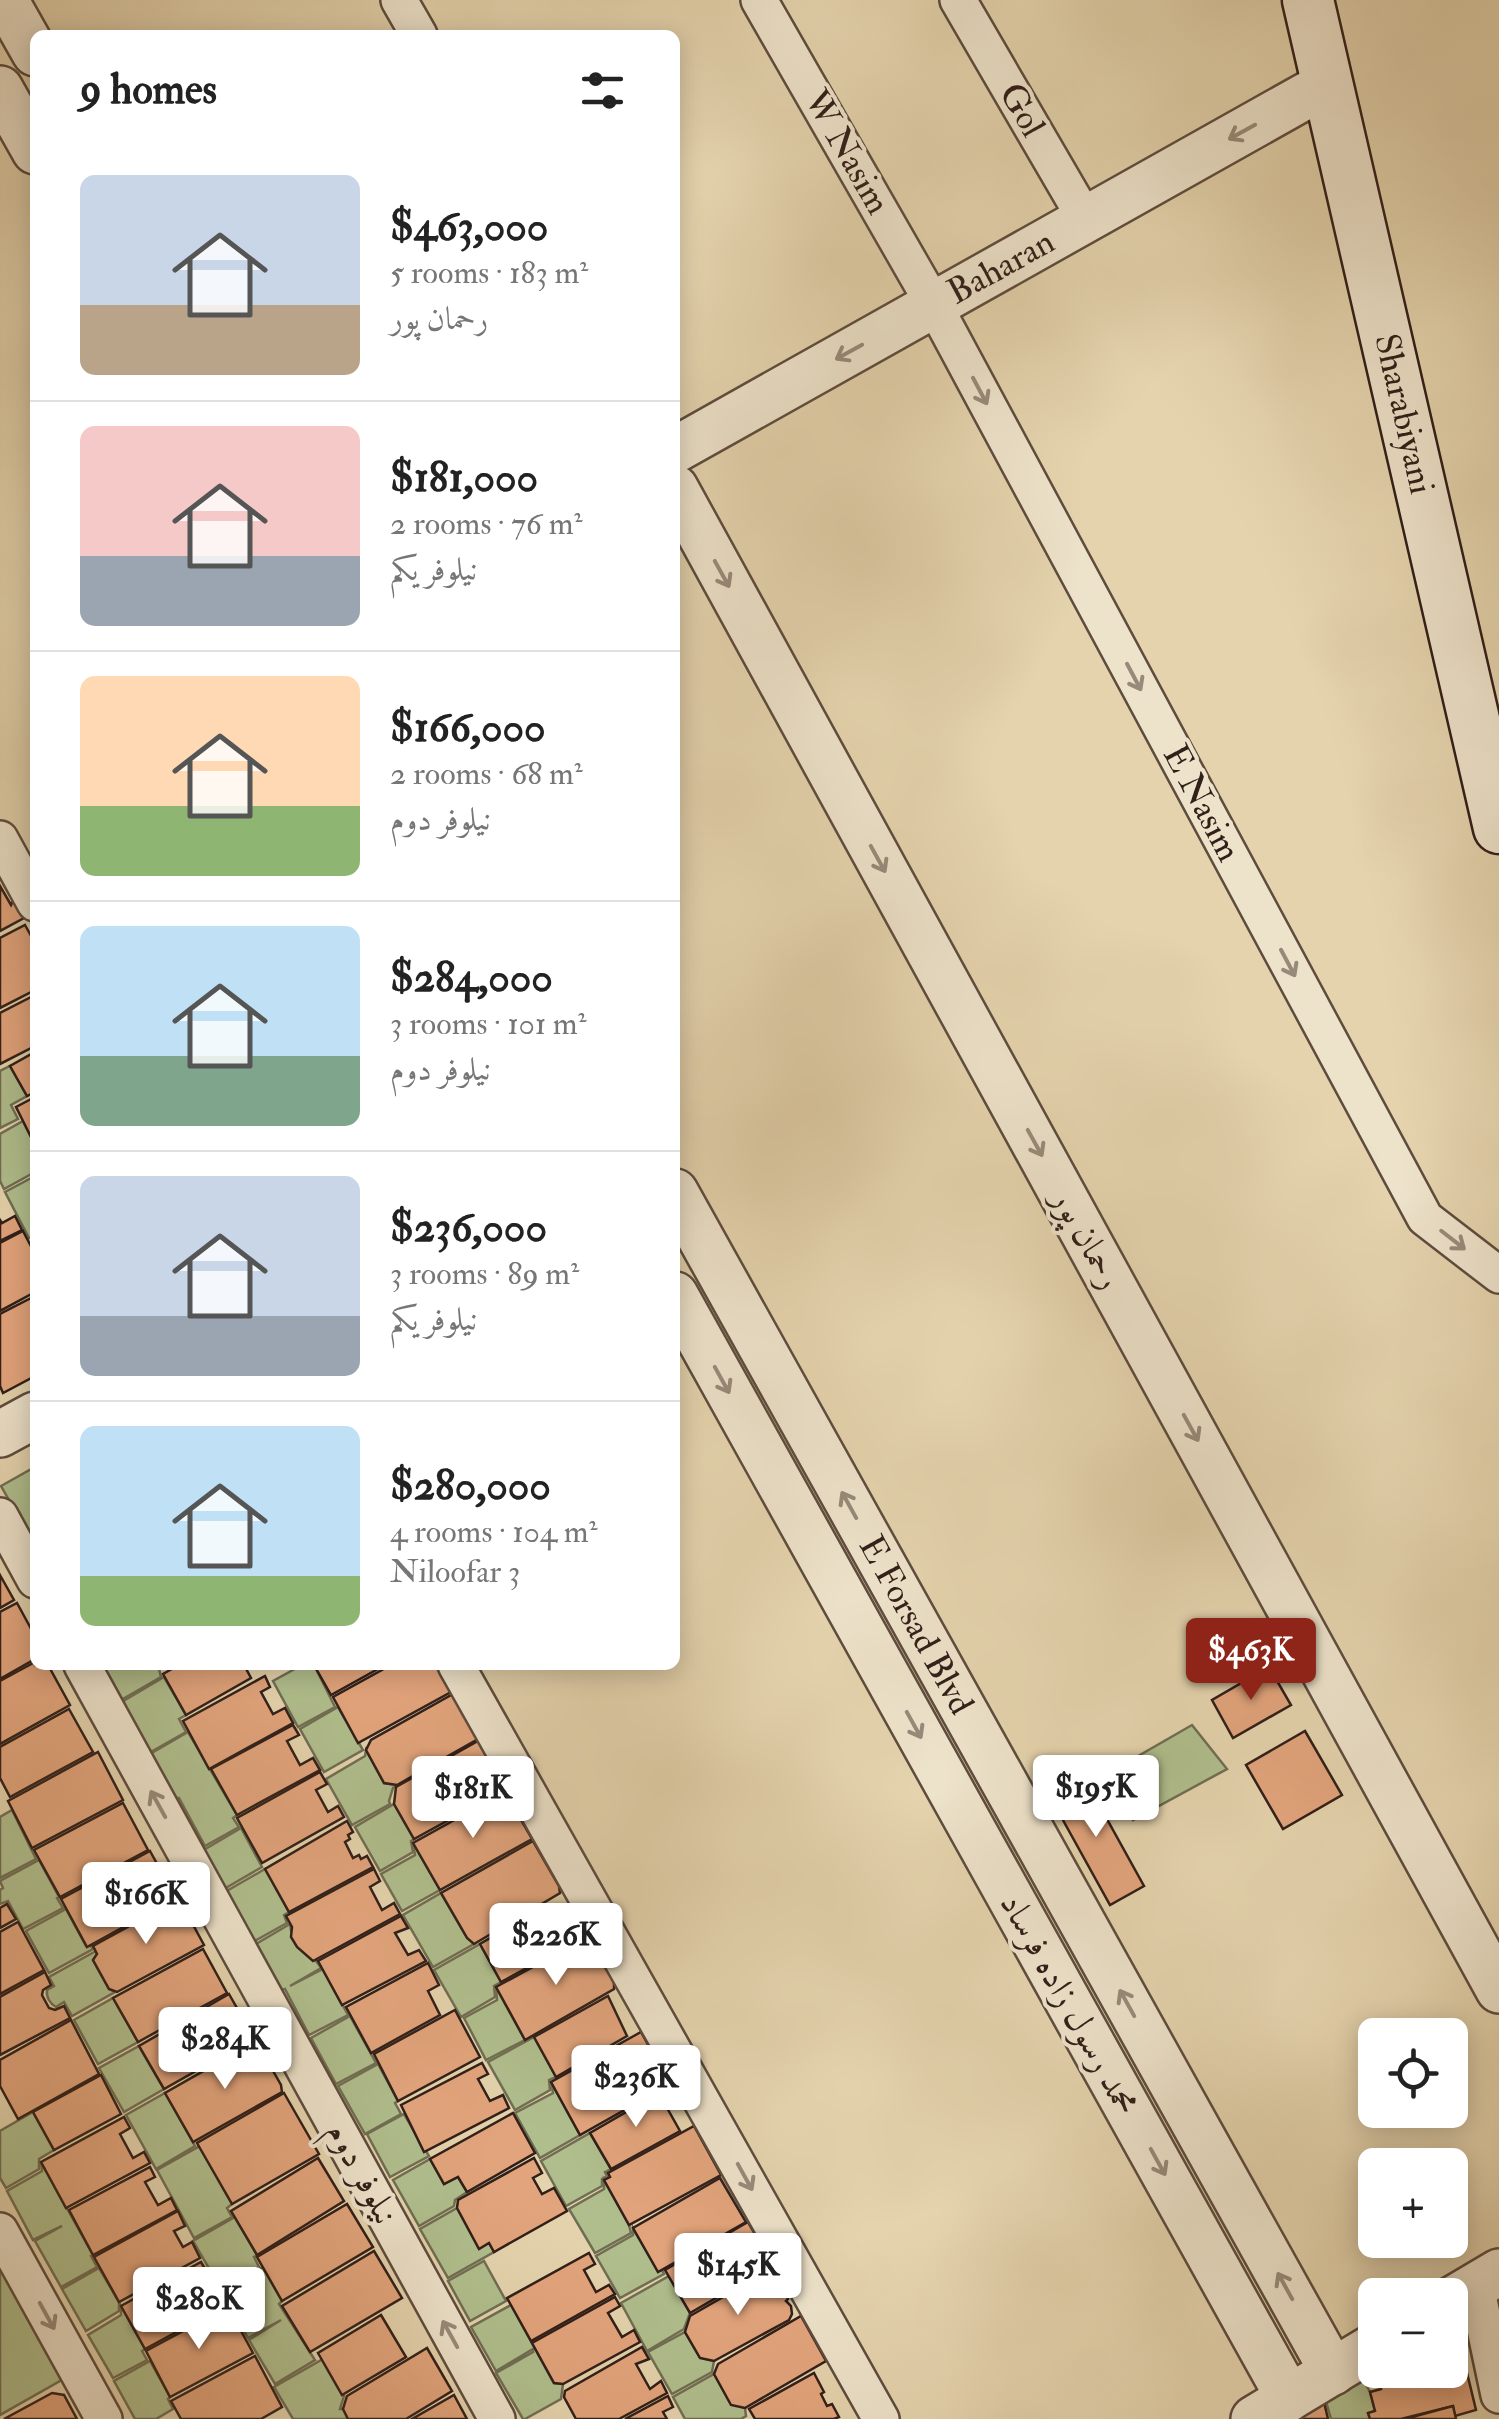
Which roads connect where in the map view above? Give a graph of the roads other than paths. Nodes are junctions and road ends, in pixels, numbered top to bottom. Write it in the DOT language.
graph roads {
  1 [pos="5,0"];
  2 [pos="399,0"];
  3 [pos="759,0"];
  4 [pos="958,0"];
  5 [pos="1308,0"];
  6 [pos="416,30"];
  7 [pos="30,44"];
  8 [pos="1328,84"];
  9 [pos="0,89"];
  10 [pos="30,142"];
  11 [pos="1086,220"];
  12 [pos="934,305"];
  13 [pos="680,447"];
  14 [pos="680,497"];
  15 [pos="1499,828"];
  16 [pos="0,839"];
  17 [pos="30,894"];
  18 [pos="680,1201"];
  19 [pos="1499,1276"];
  20 [pos="680,1304"];
  21 [pos="30,1418"];
  22 [pos="0,1434"];
  23 [pos="0,1516"];
  24 [pos="30,1571"];
  25 [pos="924,1640"];
  26 [pos="882,1667"];
  27 [pos="85,1670"];
  28 [pos="459,1670"];
  29 [pos="1499,1990"];
  30 [pos="0,2231"];
  31 [pos="1475,2286"];
  32 [pos="1358,2357"];
  33 [pos="1333,2372"];
  34 [pos="1499,2395"];
  35 [pos="1272,2408"];
  36 [pos="104,2419"];
  37 [pos="497,2419"];
  38 [pos="881,2419"];
  1 -- 7 [label="street"];
  2 -- 6 [label="street"];
  3 -- 12 [label="street, W Nasim"];
  4 -- 11 [label="street, Gol"];
  5 -- 8 [label="main road, Sharabiyani"];
  8 -- 11 [label="street, Baharan, one-way"];
  8 -- 15 [label="main road, Sharabiyani"];
  9 -- 10 [label="street"];
  11 -- 12 [label="street, Baharan"];
  12 -- 13 [label="street, Baharan, one-way"];
  12 -- 19 [label="street, E Nasim, one-way"];
  14 -- 29 [label="street, رحمان پور, one-way"];
  16 -- 17 [label="street"];
  25 -- 18 [label="street, E Forsad Blvd, one-way"];
  20 -- 26 [label="street, محمد رسول زاده فرساد, one-way"];
  21 -- 22 [label="street"];
  23 -- 24 [label="street"];
  25 -- 26 [label="street"];
  33 -- 25 [label="street, E Forsad Blvd, one-way"];
  26 -- 35 [label="street, محمد رسول زاده فرساد, one-way"];
  37 -- 27 [label="street, نیلوفر دوم, one-way"];
  28 -- 38 [label="street, one-way"];
  30 -- 36 [label="street, one-way"];
  31 -- 34 [label="street"];
  32 -- 33 [label="street"];
  33 -- 35 [label="street"];
}
